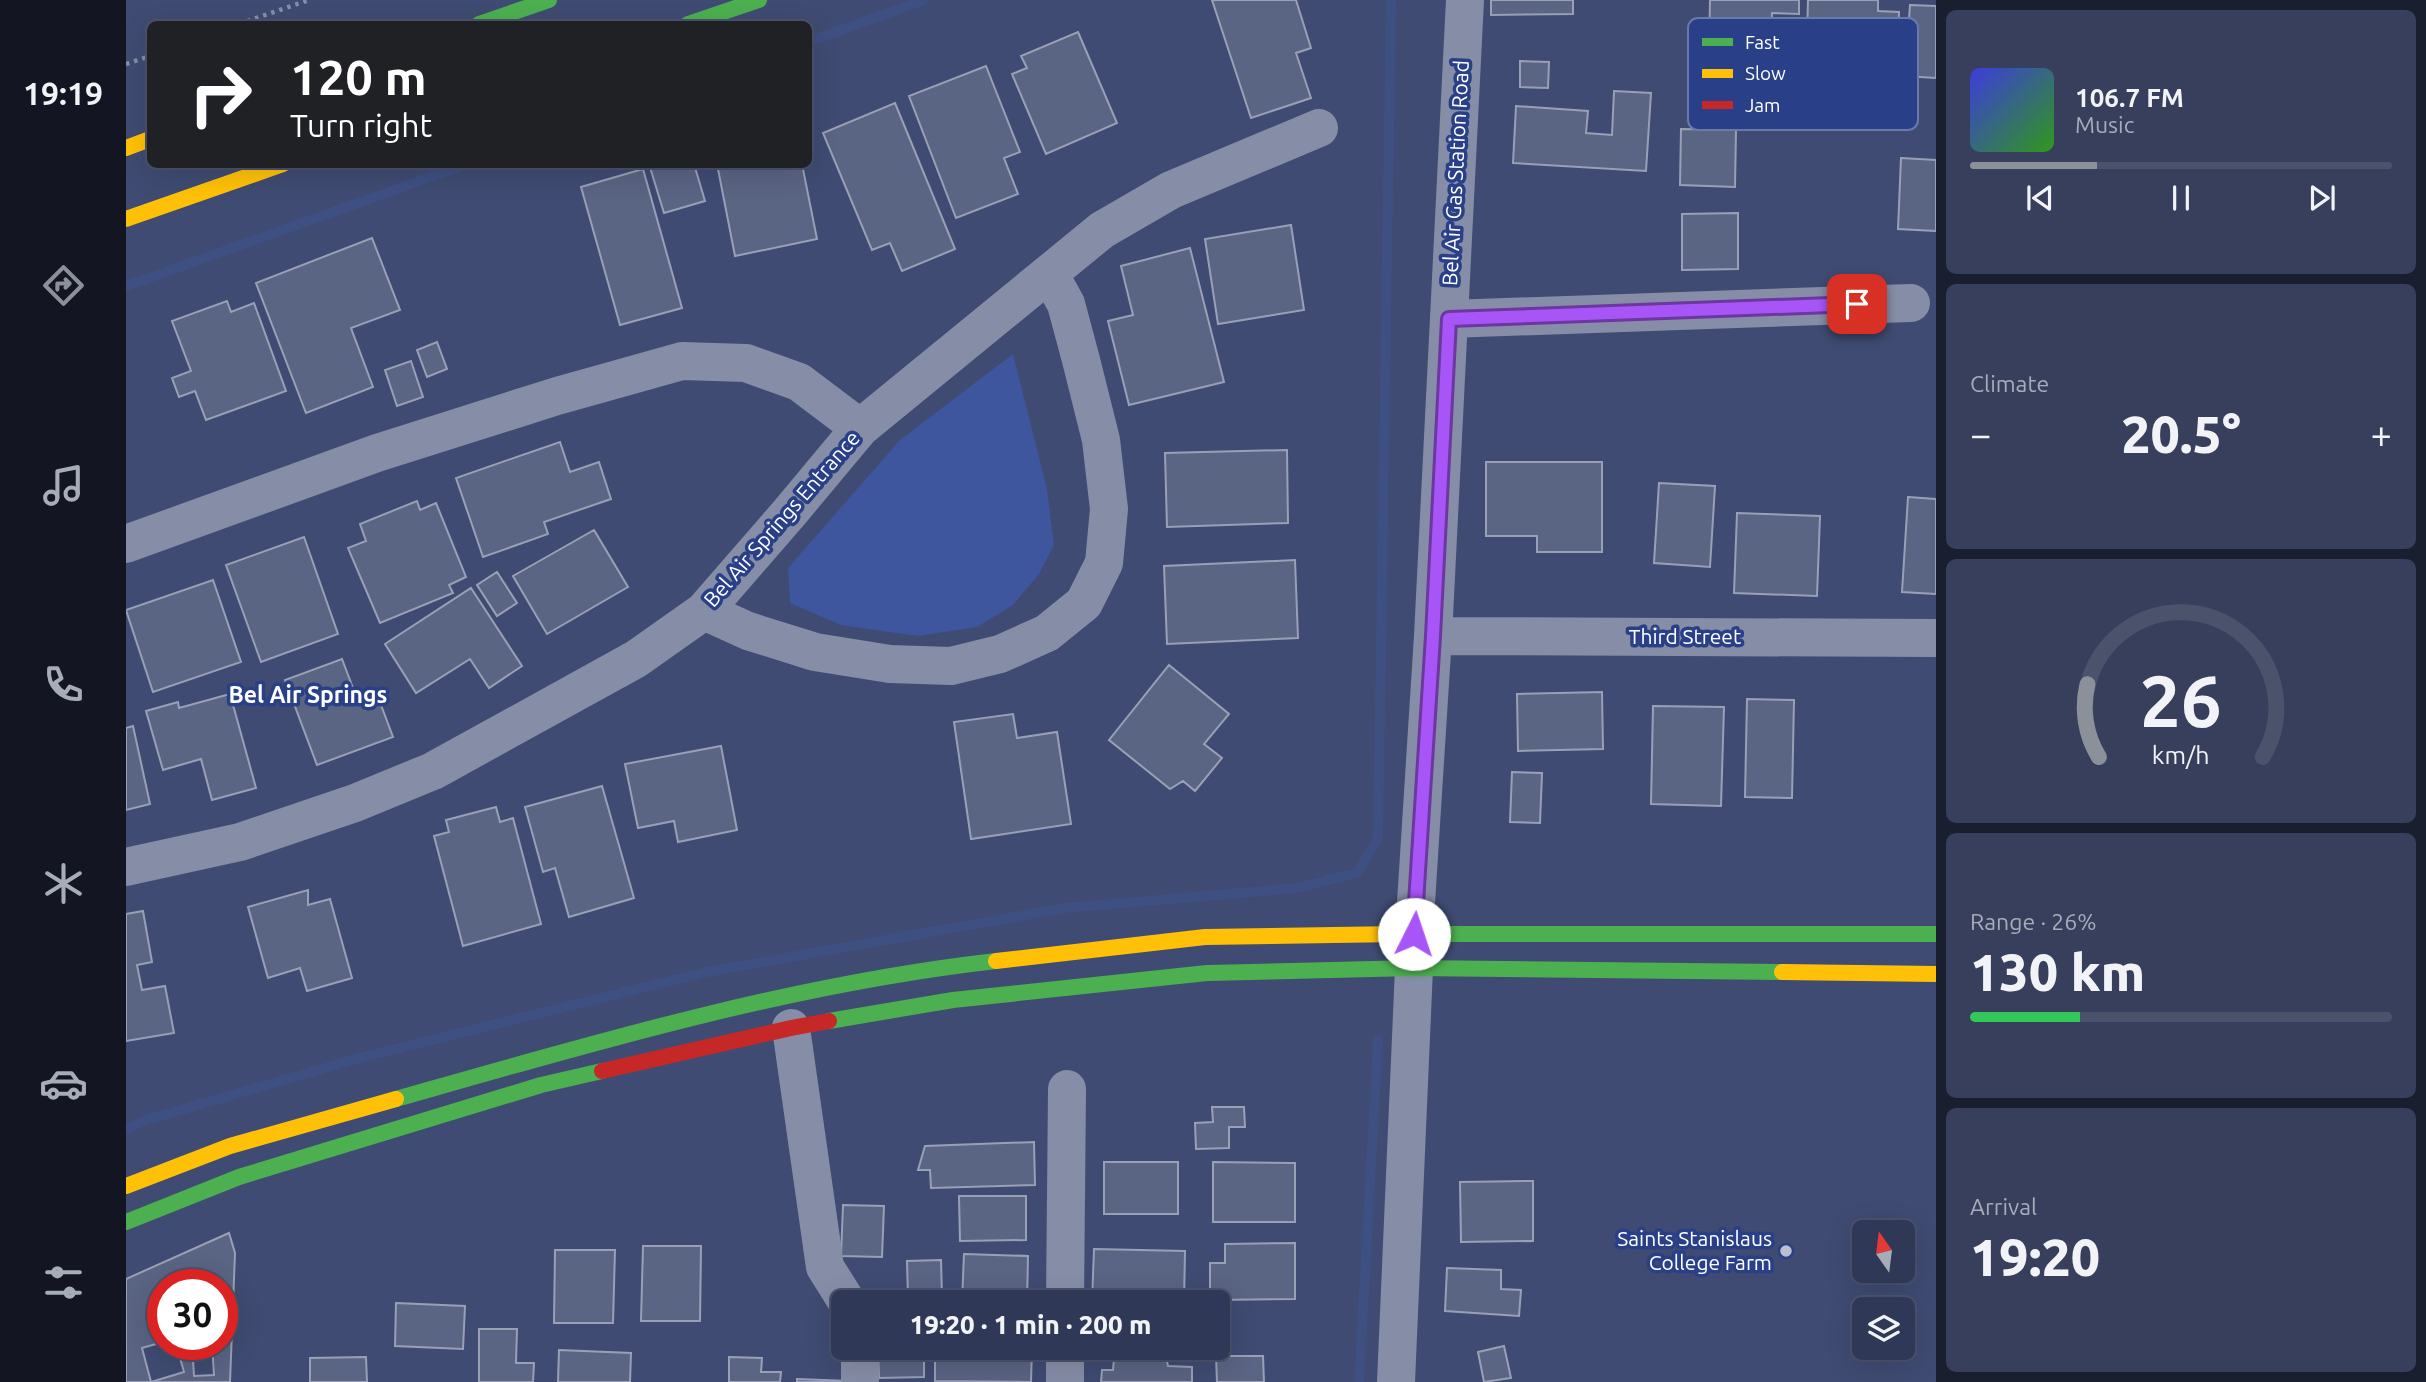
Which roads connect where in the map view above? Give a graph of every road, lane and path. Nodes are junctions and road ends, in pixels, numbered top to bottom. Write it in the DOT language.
graph roads {
  1 [pos="309,0"];
  2 [pos="549,0"];
  3 [pos="759,0"];
  4 [pos="1465,0"];
  5 [pos="248,21"];
  6 [pos="488,21"];
  7 [pos="697,21"];
  8 [pos="147,56"];
  9 [pos="126,64"];
  10 [pos="1319,128"];
  11 [pos="147,140"];
  12 [pos="126,148"];
  13 [pos="272,168"];
  14 [pos="126,219"];
  15 [pos="1050,275"];
  16 [pos="1911,303"];
  17 [pos="1449,319"];
  18 [pos="860,428"];
  19 [pos="126,544"];
  20 [pos="704,611"];
  21 [pos="1433,636"];
  22 [pos="1936,638"];
  23 [pos="126,867"];
  24 [pos="1936,934"];
  25 [pos="1414,951"];
  26 [pos="1936,974"];
  27 [pos="793,1044"];
  28 [pos="1067,1089"];
  29 [pos="126,1186"];
  30 [pos="126,1222"];
  31 [pos="839,1290"];
  32 [pos="1065,1290"];
  33 [pos="860,1360"];
  34 [pos="1065,1360"];
  35 [pos="860,1382"];
  36 [pos="1065,1382"];
  37 [pos="1396,1382"];
  1 -- 5 [label="path"];
  2 -- 6 [label="main road"];
  3 -- 7 [label="main road"];
  4 -- 17 [label="street, Bel Air Gas Station Road"];
  8 -- 9 [label="path"];
  10 -- 15 [label="street, Bel Air Springs Entrance"];
  11 -- 12 [label="main road"];
  13 -- 14 [label="main road"];
  15 -- 18 [label="street, Bel Air Springs Entrance"];
  15 -- 20 [label="street"];
  16 -- 17 [label="street"];
  17 -- 21 [label="street, Bel Air Gas Station Road"];
  18 -- 19 [label="street"];
  18 -- 20 [label="street, Bel Air Springs Entrance"];
  20 -- 23 [label="street, Bel Air Springs Entrance"];
  21 -- 22 [label="street, Third Street"];
  21 -- 25 [label="street, Bel Air Gas Station Road"];
  24 -- 25 [label="main road"];
  25 -- 26 [label="main road"];
  25 -- 27 [label="main road"];
  25 -- 29 [label="main road"];
  25 -- 37 [label="street, Bel Air Gas Station Road"];
  27 -- 30 [label="main road"];
  27 -- 31 [label="street"];
  28 -- 32 [label="street"];
  33 -- 35 [label="street"];
  34 -- 36 [label="street"];
}
